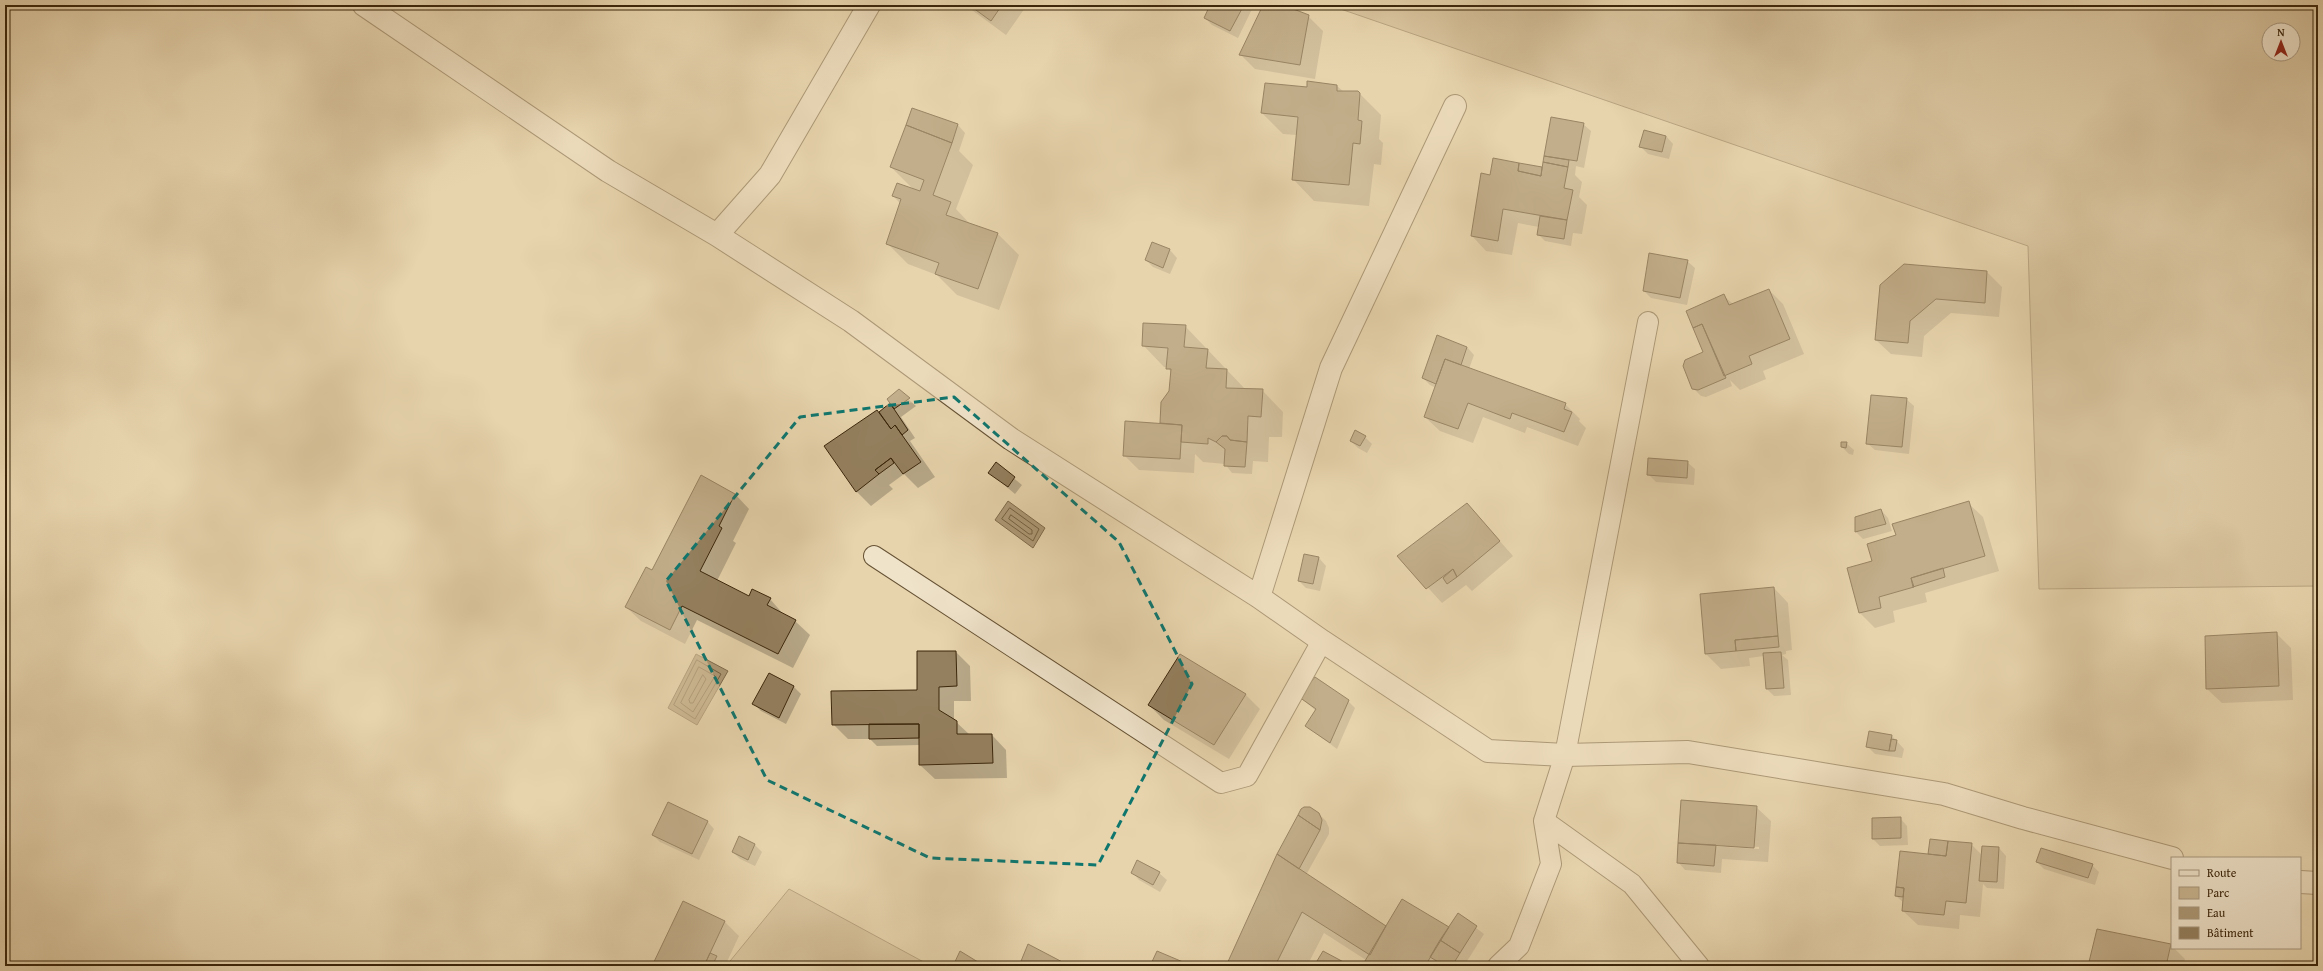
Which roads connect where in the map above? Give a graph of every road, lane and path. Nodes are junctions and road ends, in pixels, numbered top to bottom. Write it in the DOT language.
graph roads {
  1 [pos="364,5"];
  2 [pos="869,5"];
  3 [pos="1455,106"];
  4 [pos="717,234"];
  5 [pos="1648,322"];
  6 [pos="874,556"];
  7 [pos="1259,596"];
  8 [pos="1322,642"];
  9 [pos="1565,755"];
  10 [pos="1544,821"];
  11 [pos="2171,858"];
  12 [pos="2301,882"];
  13 [pos="2318,883"];
  14 [pos="1498,966"];
  15 [pos="1699,966"];
  1 -- 4 [label="street"];
  2 -- 4 [label="street"];
  3 -- 7 [label="street"];
  4 -- 7 [label="street"];
  5 -- 9 [label="lane"];
  6 -- 8 [label="lane"];
  7 -- 8 [label="street"];
  8 -- 9 [label="street"];
  9 -- 10 [label="lane"];
  9 -- 11 [label="street"];
  10 -- 14 [label="lane"];
  10 -- 15 [label="lane"];
  12 -- 13 [label="street"];
}
